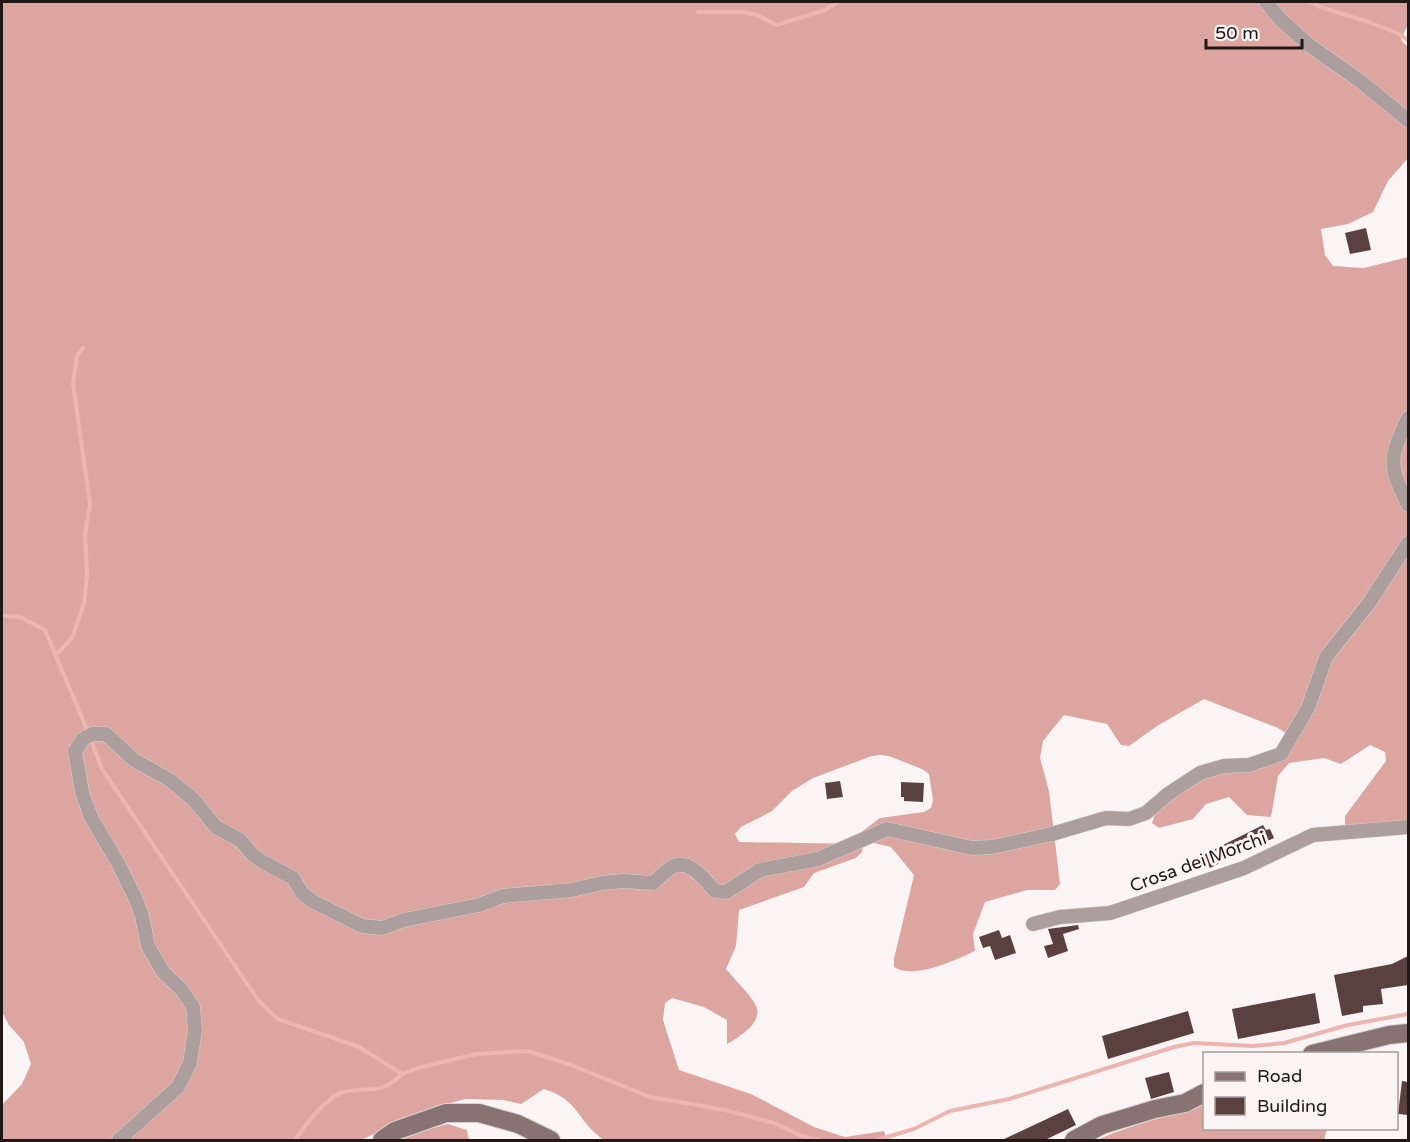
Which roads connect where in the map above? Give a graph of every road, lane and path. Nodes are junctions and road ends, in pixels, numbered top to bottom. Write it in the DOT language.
graph roads {
  1 [pos="1266,2"];
  2 [pos="1408,120"];
  3 [pos="1408,418"];
  4 [pos="1408,505"];
  5 [pos="1408,543"];
  6 [pos="1408,827"];
  7 [pos="1034,924"];
  8 [pos="1408,1033"];
  9 [pos="1316,1052"];
  10 [pos="1203,1094"];
  11 [pos="119,1140"];
  12 [pos="382,1140"];
  13 [pos="551,1140"];
  14 [pos="1074,1140"];
  1 -- 2 [label="street"];
  3 -- 4 [label="street"];
  5 -- 11 [label="street"];
  6 -- 7 [label="street, Crosa dei Morchi"];
  8 -- 9 [label="main road"];
  10 -- 14 [label="main road"];
  12 -- 13 [label="main road"];
}
